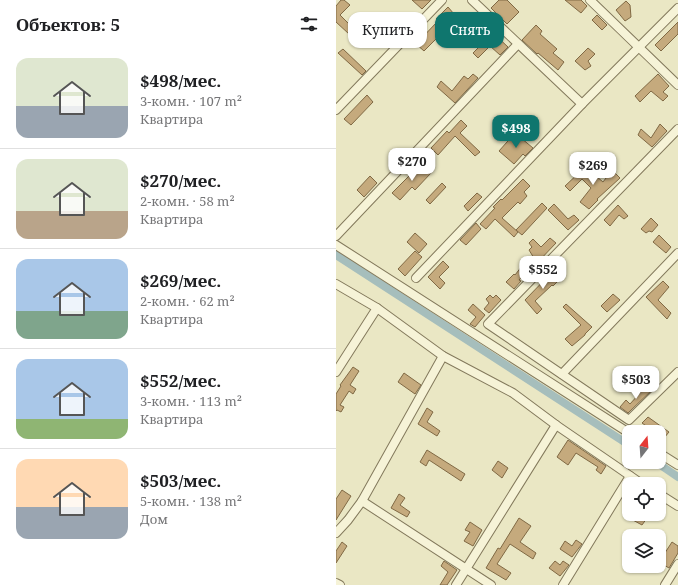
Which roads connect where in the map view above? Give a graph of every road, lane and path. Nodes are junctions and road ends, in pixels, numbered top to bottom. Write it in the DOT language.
graph roads {
  1 [pos="442,0"];
  2 [pos="472,0"];
  3 [pos="590,0"];
  4 [pos="678,8"];
  5 [pos="518,44"];
  6 [pos="638,47"];
  7 [pos="678,85"];
  8 [pos="582,104"];
  9 [pos="336,110"];
  10 [pos="678,129"];
  11 [pos="336,236"];
  12 [pos="336,245"];
  13 [pos="678,253"];
  14 [pos="416,278"];
  15 [pos="336,284"];
  16 [pos="377,308"];
  17 [pos="443,356"];
  18 [pos="336,372"];
  19 [pos="678,372"];
  20 [pos="562,374"];
  21 [pos="556,424"];
  22 [pos="622,429"];
  23 [pos="666,457"];
  24 [pos="678,465"];
  25 [pos="630,476"];
  26 [pos="666,498"];
  27 [pos="362,501"];
  28 [pos="678,506"];
  29 [pos="336,532"];
  30 [pos="678,564"];
  31 [pos="466,569"];
  32 [pos="336,583"];
  33 [pos="340,585"];
  34 [pos="456,585"];
  35 [pos="491,585"];
  36 [pos="563,585"];
  37 [pos="665,585"];
  1 -- 9 [label="street"];
  2 -- 5 [label="street"];
  3 -- 6 [label="street"];
  4 -- 6 [label="street"];
  5 -- 8 [label="street"];
  5 -- 11 [label="street"];
  6 -- 7 [label="street"];
  6 -- 8 [label="street"];
  8 -- 14 [label="street"];
  10 -- 20 [label="street"];
  12 -- 22 [label="street"];
  13 -- 20 [label="street"];
  15 -- 16 [label="street"];
  16 -- 17 [label="street"];
  16 -- 18 [label="street"];
  17 -- 21 [label="street"];
  17 -- 27 [label="street"];
  19 -- 20 [label="street"];
  21 -- 25 [label="street"];
  21 -- 31 [label="street"];
  23 -- 24 [label="street"];
  25 -- 36 [label="street"];
  26 -- 28 [label="street"];
  27 -- 29 [label="street"];
  27 -- 31 [label="street"];
  30 -- 37 [label="street"];
  31 -- 34 [label="street"];
  31 -- 35 [label="street"];
  32 -- 33 [label="street"];
}
